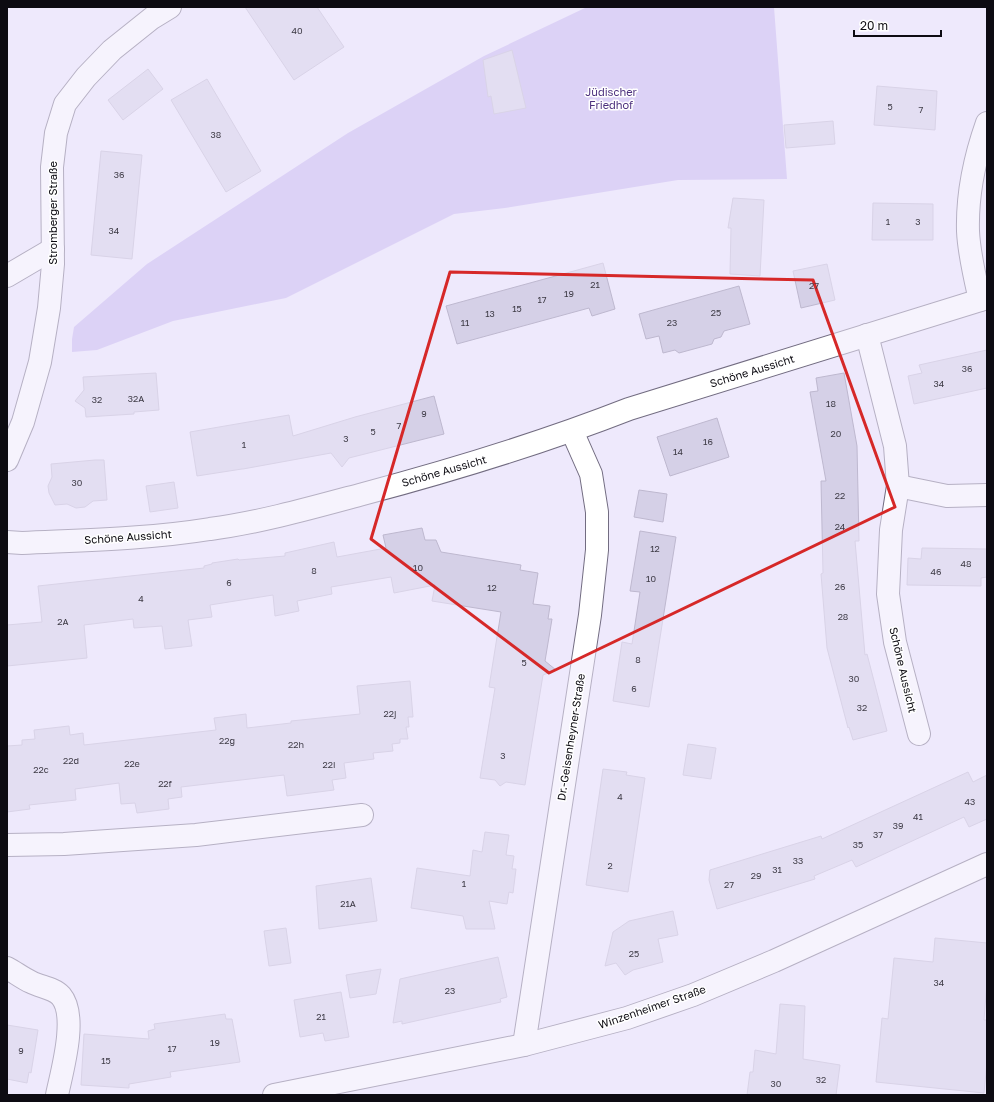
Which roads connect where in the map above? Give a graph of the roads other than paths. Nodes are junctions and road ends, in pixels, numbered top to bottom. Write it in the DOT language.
graph roads {
  1 [pos="170,7"];
  2 [pos="987,123"];
  3 [pos="53,248"];
  4 [pos="7,276"];
  5 [pos="984,299"];
  6 [pos="867,335"];
  7 [pos="15,418"];
  8 [pos="572,431"];
  9 [pos="7,460"];
  10 [pos="898,486"];
  11 [pos="987,495"];
  12 [pos="7,542"];
  13 [pos="919,734"];
  14 [pos="362,815"];
  15 [pos="7,845"];
  16 [pos="987,864"];
  17 [pos="7,968"];
  18 [pos="524,1045"];
  19 [pos="57,1095"];
  20 [pos="274,1095"];
  1 -- 3 [label="street, Stromberger Straße"];
  2 -- 5 [label="street"];
  3 -- 4 [label="street"];
  3 -- 7 [label="street, Stromberger Straße"];
  5 -- 6 [label="street, Schöne Aussicht"];
  6 -- 8 [label="street, Schöne Aussicht"];
  6 -- 10 [label="street, Schöne Aussicht"];
  7 -- 9 [label="street, Stromberger Straße"];
  8 -- 12 [label="street, Schöne Aussicht"];
  8 -- 18 [label="street, Dr.-Geisenheyner-Straße"];
  10 -- 11 [label="street"];
  10 -- 13 [label="street, Schöne Aussicht"];
  14 -- 15 [label="street"];
  16 -- 18 [label="street, Winzenheimer Straße"];
  17 -- 19 [label="street"];
  18 -- 20 [label="street, Winzenheimer Straße"];
}
